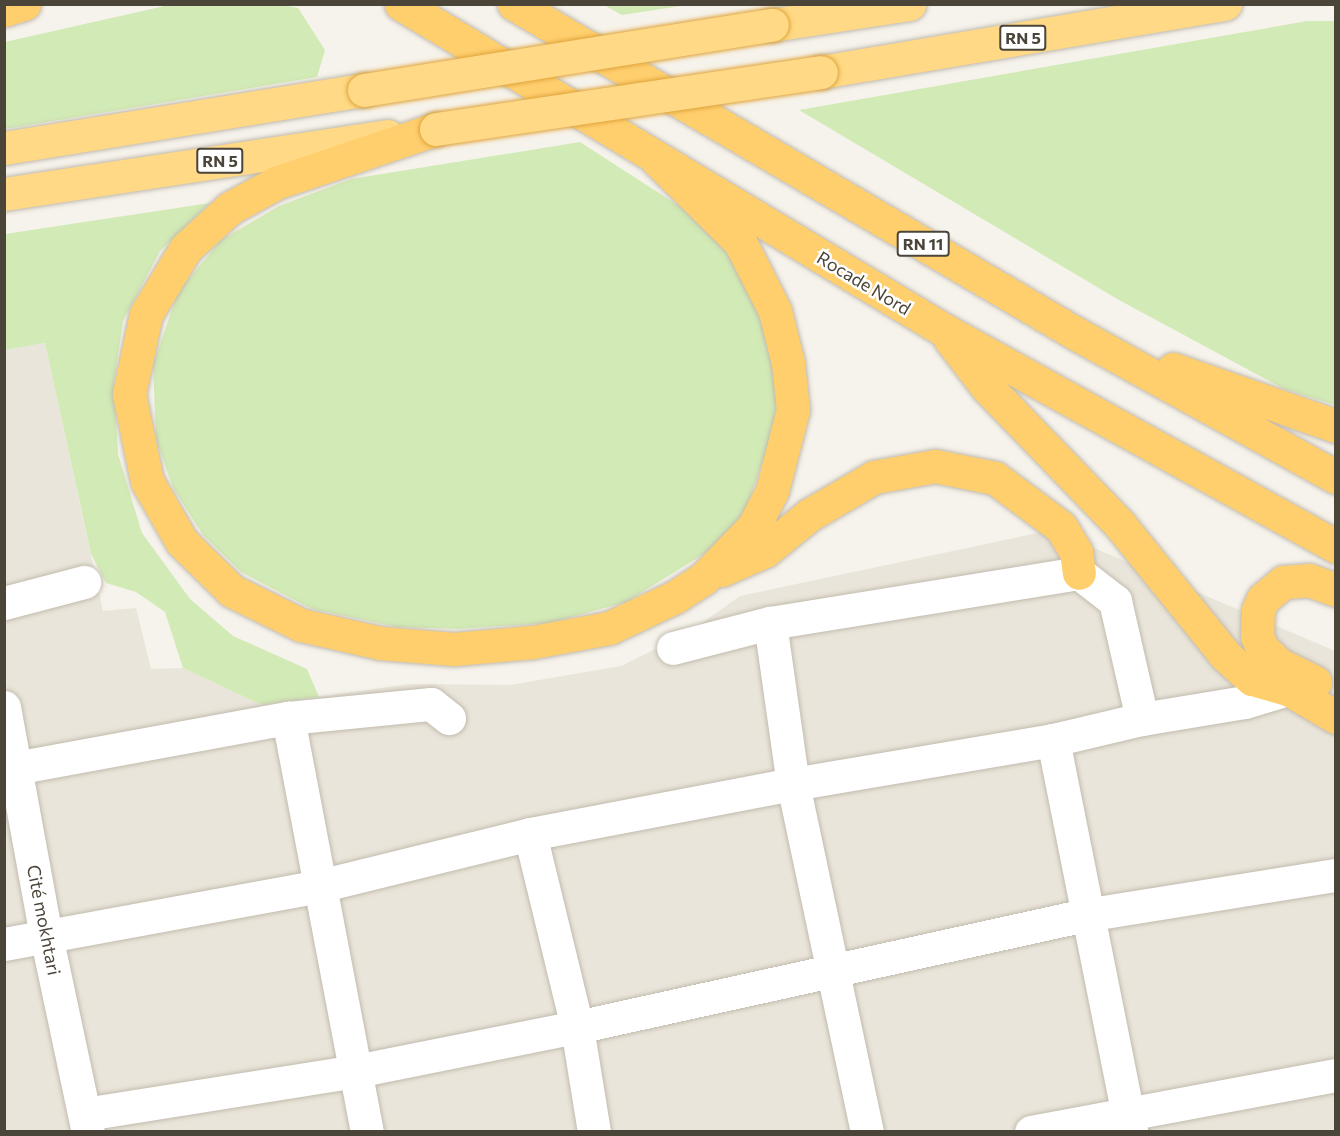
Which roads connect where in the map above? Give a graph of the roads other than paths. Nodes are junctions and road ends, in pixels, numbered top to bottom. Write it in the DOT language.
graph roads {
  1 [pos="24,4"];
  2 [pos="401,4"];
  3 [pos="514,4"];
  4 [pos="909,4"];
  5 [pos="1225,4"];
  6 [pos="4,10"];
  7 [pos="436,129"];
  8 [pos="4,148"];
  9 [pos="657,160"];
  10 [pos="4,194"];
  11 [pos="944,330"];
  12 [pos="1075,333"];
  13 [pos="1335,426"];
  14 [pos="1335,477"];
  15 [pos="1335,546"];
  16 [pos="1078,573"];
  17 [pos="704,578"];
  18 [pos="84,582"];
  19 [pos="1335,590"];
  20 [pos="4,603"];
  21 [pos="770,623"];
  22 [pos="673,648"];
  23 [pos="1288,689"];
  24 [pos="1335,692"];
  25 [pos="4,707"];
  26 [pos="1335,717"];
  27 [pos="288,718"];
  28 [pos="449,718"];
  29 [pos="1142,719"];
  30 [pos="1053,740"];
  31 [pos="15,768"];
  32 [pos="793,783"];
  33 [pos="530,834"];
  34 [pos="1335,875"];
  35 [pos="319,885"];
  36 [pos="1085,915"];
  37 [pos="46,935"];
  38 [pos="4,944"];
  39 [pos="833,969"];
  40 [pos="577,1027"];
  41 [pos="356,1071"];
  42 [pos="1335,1075"];
  43 [pos="86,1123"];
  44 [pos="1129,1123"];
  45 [pos="367,1131"];
  46 [pos="594,1131"];
  47 [pos="867,1131"];
  48 [pos="1031,1131"];
  1 -- 6 [label="highway"];
  2 -- 9 [label="highway, Rocade Nord"];
  3 -- 12 [label="highway, RN 11"];
  4 -- 8 [label="highway, bridge"];
  5 -- 7 [label="highway, RN 5, bridge"];
  7 -- 10 [label="highway, RN 5"];
  7 -- 17 [label="highway"];
  9 -- 11 [label="highway, Rocade Nord"];
  9 -- 17 [label="highway"];
  11 -- 15 [label="highway, Rocade Nord"];
  11 -- 23 [label="highway"];
  12 -- 13 [label="highway"];
  12 -- 14 [label="highway, RN 11"];
  16 -- 17 [label="highway"];
  16 -- 21 [label="street"];
  16 -- 29 [label="street"];
  18 -- 20 [label="street"];
  19 -- 24 [label="highway"];
  21 -- 22 [label="street"];
  21 -- 32 [label="street"];
  23 -- 26 [label="highway"];
  23 -- 29 [label="street"];
  25 -- 31 [label="street, Cité mokhtari"];
  27 -- 28 [label="street"];
  27 -- 31 [label="street"];
  27 -- 35 [label="street"];
  29 -- 30 [label="street"];
  30 -- 32 [label="street"];
  30 -- 36 [label="street"];
  31 -- 37 [label="street, Cité mokhtari"];
  32 -- 33 [label="street"];
  32 -- 39 [label="street"];
  33 -- 35 [label="street"];
  33 -- 40 [label="street"];
  34 -- 36 [label="street"];
  35 -- 37 [label="street"];
  35 -- 41 [label="street"];
  36 -- 39 [label="street"];
  36 -- 44 [label="street"];
  37 -- 38 [label="street"];
  37 -- 43 [label="street, Cité mokhtari"];
  39 -- 40 [label="street"];
  39 -- 47 [label="street"];
  40 -- 41 [label="street"];
  40 -- 46 [label="street"];
  41 -- 43 [label="street"];
  41 -- 45 [label="street"];
  42 -- 44 [label="street"];
  44 -- 48 [label="street"];
}
